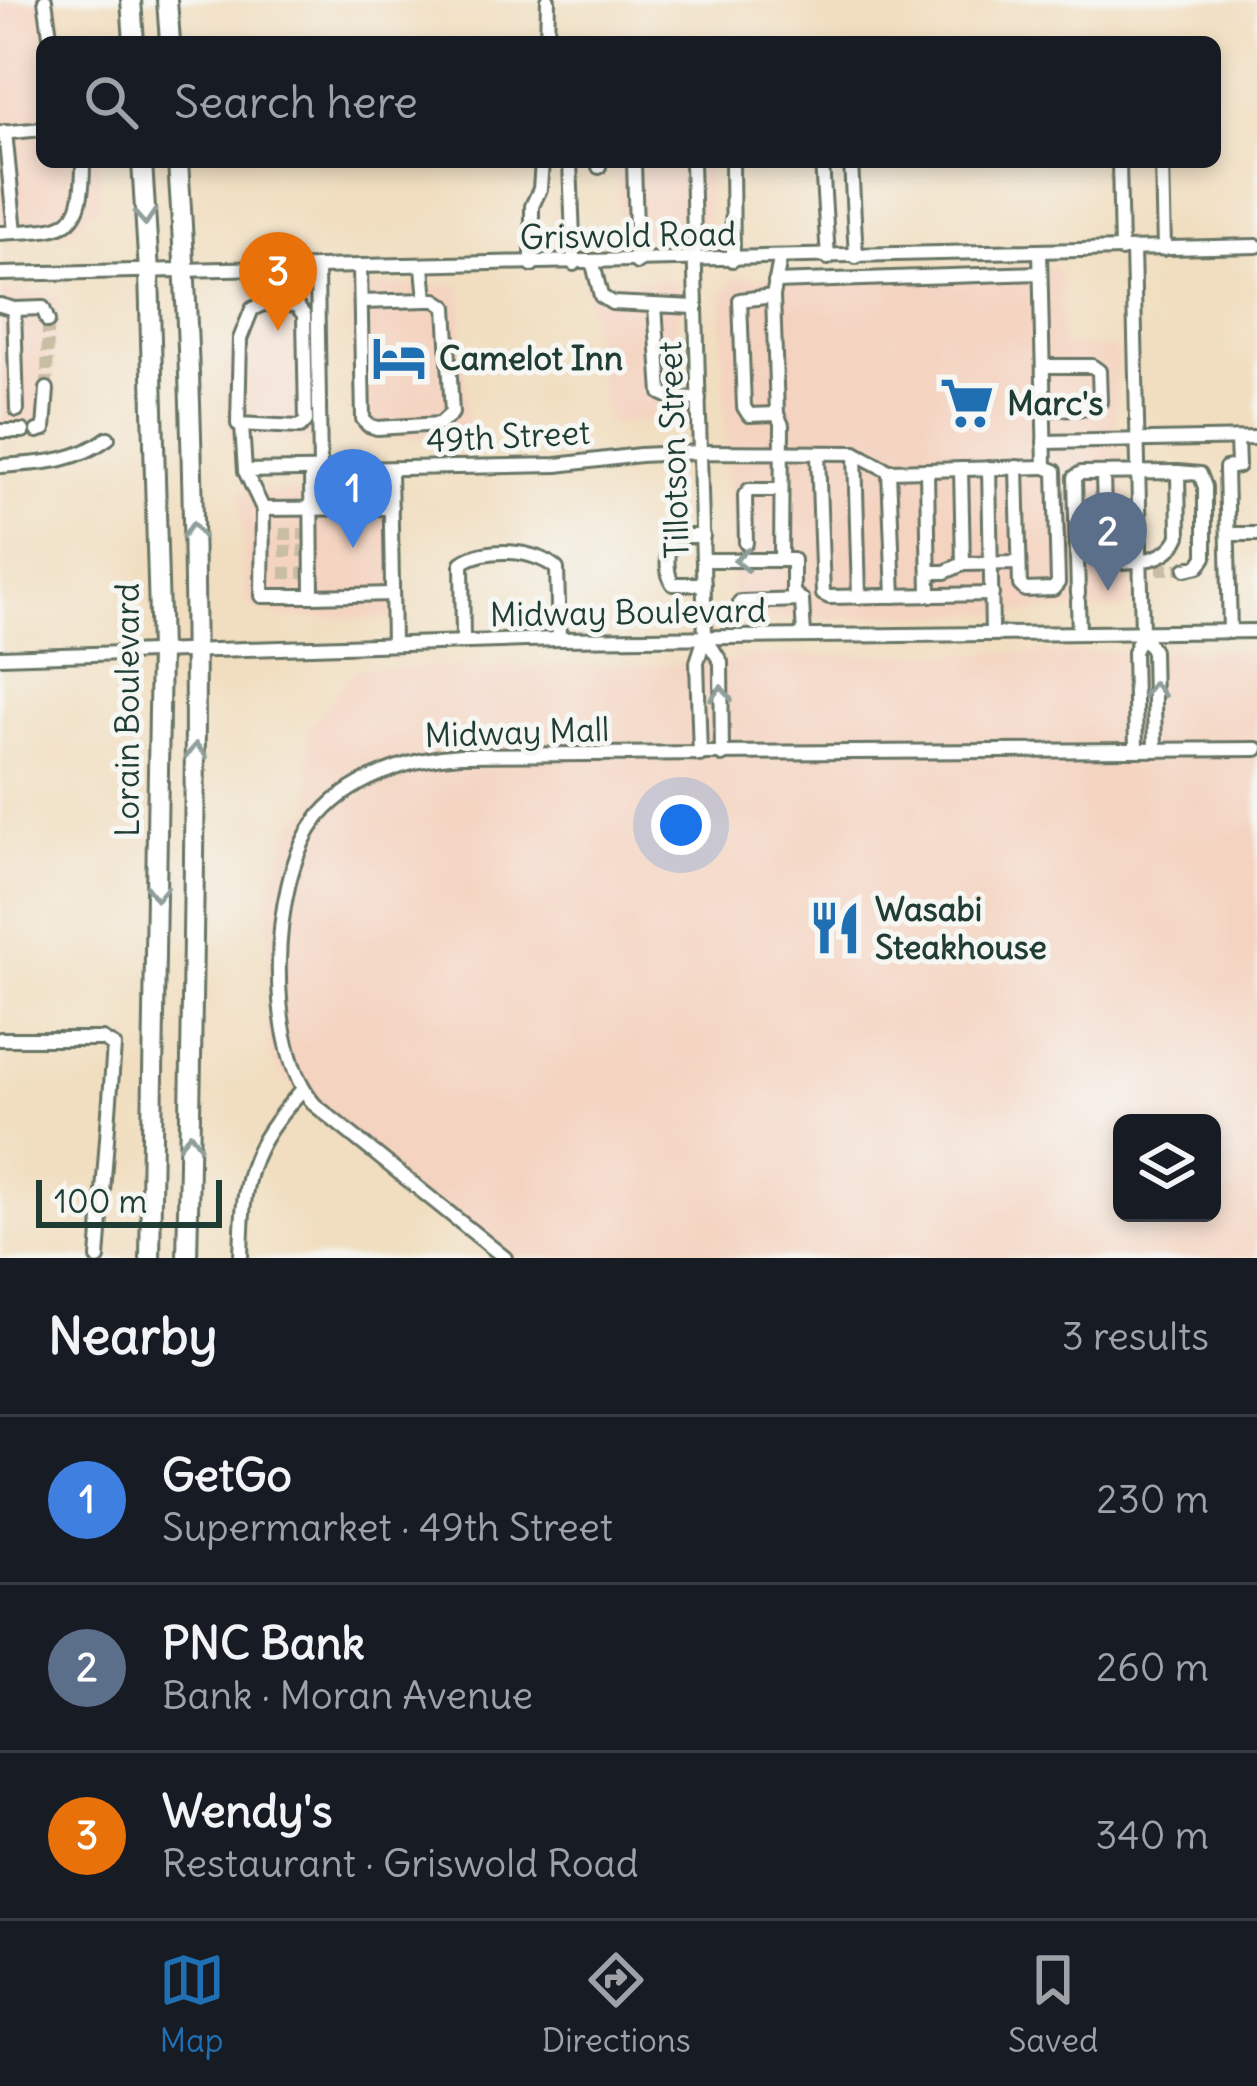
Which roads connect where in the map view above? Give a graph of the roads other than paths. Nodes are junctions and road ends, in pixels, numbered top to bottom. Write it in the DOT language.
graph roads {
  1 [pos="45,0"];
  2 [pos="131,0"];
  3 [pos="167,0"];
  4 [pos="548,0"];
  5 [pos="50,36"];
  6 [pos="134,36"];
  7 [pos="170,36"];
  8 [pos="547,36"];
  9 [pos="36,130"];
  10 [pos="2,133"];
  11 [pos="83,168"];
  12 [pos="142,168"];
  13 [pos="178,168"];
  14 [pos="542,168"];
  15 [pos="570,168"];
  16 [pos="634,168"];
  17 [pos="692,168"];
  18 [pos="732,168"];
  19 [pos="822,168"];
  20 [pos="851,168"];
  21 [pos="1119,168"];
  22 [pos="1162,168"];
  23 [pos="7,233"];
  24 [pos="1257,246"];
  25 [pos="1164,249"];
  26 [pos="1127,250"];
  27 [pos="1040,252"];
  28 [pos="828,257"];
  29 [pos="856,257"];
  30 [pos="780,259"];
  31 [pos="733,260"];
  32 [pos="693,261"];
  33 [pos="637,263"];
  34 [pos="574,264"];
  35 [pos="593,264"];
  36 [pos="532,265"];
  37 [pos="423,267"];
  38 [pos="317,268"];
  39 [pos="360,268"];
  40 [pos="277,269"];
  41 [pos="185,271"];
  42 [pos="149,272"];
  43 [pos="1040,273"];
  44 [pos="0,274"];
  45 [pos="774,289"];
  46 [pos="426,300"];
  47 [pos="361,302"];
  48 [pos="276,304"];
  49 [pos="655,306"];
  50 [pos="7,307"];
  51 [pos="695,307"];
  52 [pos="48,320"];
  53 [pos="1042,366"];
  54 [pos="47,389"];
  55 [pos="699,399"];
  56 [pos="1043,409"];
  57 [pos="17,410"];
  58 [pos="777,414"];
  59 [pos="242,426"];
  60 [pos="0,431"];
  61 [pos="108,438"];
  62 [pos="1257,438"];
  63 [pos="1237,439"];
  64 [pos="1138,441"];
  65 [pos="1044,442"];
  66 [pos="701,452"];
  67 [pos="781,454"];
  68 [pos="818,454"];
  69 [pos="855,454"];
  70 [pos="0,466"];
  71 [pos="1045,466"];
  72 [pos="1017,467"];
  73 [pos="989,468"];
  74 [pos="390,469"];
  75 [pos="961,469"];
  76 [pos="315,470"];
  77 [pos="927,470"];
  78 [pos="244,471"];
  79 [pos="889,471"];
  80 [pos="1103,472"];
  81 [pos="1138,472"];
  82 [pos="1178,472"];
  83 [pos="781,490"];
  84 [pos="263,508"];
  85 [pos="310,508"];
  86 [pos="392,508"];
  87 [pos="263,533"];
  88 [pos="280,534"];
  89 [pos="1228,534"];
  90 [pos="1257,534"];
  91 [pos="703,536"];
  92 [pos="746,543"];
  93 [pos="263,551"];
  94 [pos="280,551"];
  95 [pos="703,560"];
  96 [pos="782,560"];
  97 [pos="963,563"];
  98 [pos="1019,563"];
  99 [pos="991,564"];
  100 [pos="1141,566"];
  101 [pos="1157,569"];
  102 [pos="1186,569"];
  103 [pos="929,572"];
  104 [pos="262,573"];
  105 [pos="280,573"];
  106 [pos="704,584"];
  107 [pos="392,594"];
  108 [pos="992,594"];
  109 [pos="929,595"];
  110 [pos="312,596"];
  111 [pos="894,596"];
  112 [pos="859,597"];
  113 [pos="802,600"];
  114 [pos="740,602"];
  115 [pos="1230,632"];
  116 [pos="1257,632"];
  117 [pos="992,633"];
  118 [pos="1078,633"];
  119 [pos="1142,633"];
  120 [pos="805,636"];
  121 [pos="705,638"];
  122 [pos="559,640"];
  123 [pos="463,642"];
  124 [pos="393,644"];
  125 [pos="195,648"];
  126 [pos="160,650"];
  127 [pos="0,657"];
  128 [pos="1257,749"];
  129 [pos="1136,750"];
  130 [pos="1155,750"];
  131 [pos="722,754"];
  132 [pos="700,755"];
  133 [pos="0,1039"];
  134 [pos="302,1090"];
  135 [pos="98,1258"];
  136 [pos="150,1258"];
  137 [pos="187,1258"];
  138 [pos="241,1258"];
  139 [pos="505,1258"];
  1 -- 5 [label="street"];
  2 -- 6 [label="highway"];
  3 -- 7 [label="highway"];
  4 -- 8 [label="street"];
  9 -- 10 [label="street"];
  10 -- 23 [label="street"];
  11 -- 23 [label="street"];
  12 -- 42 [label="highway, Lorain Boulevard, one-way"];
  13 -- 41 [label="highway, Lorain Boulevard"];
  14 -- 36 [label="street"];
  15 -- 34 [label="street"];
  16 -- 33 [label="street"];
  17 -- 32 [label="street, Tillotson Street"];
  18 -- 31 [label="street"];
  19 -- 28 [label="street"];
  20 -- 29 [label="street"];
  21 -- 26 [label="street"];
  22 -- 25 [label="street"];
  24 -- 25 [label="street, Griswold Road"];
  25 -- 26 [label="street, Griswold Road"];
  26 -- 27 [label="street, Griswold Road"];
  26 -- 64 [label="street"];
  27 -- 29 [label="street, Griswold Road"];
  27 -- 43 [label="street"];
  28 -- 29 [label="street, Griswold Road"];
  28 -- 30 [label="street, Griswold Road"];
  30 -- 31 [label="street, Griswold Road"];
  30 -- 45 [label="street"];
  31 -- 32 [label="street, Griswold Road"];
  32 -- 33 [label="street, Griswold Road"];
  32 -- 51 [label="street, Tillotson Street"];
  33 -- 35 [label="street, Griswold Road"];
  34 -- 35 [label="street, Griswold Road"];
  34 -- 36 [label="street, Griswold Road"];
  35 -- 49 [label="street"];
  36 -- 37 [label="street, Griswold Road"];
  37 -- 39 [label="street, Griswold Road"];
  37 -- 46 [label="street"];
  38 -- 39 [label="street, Griswold Road"];
  38 -- 40 [label="street, Griswold Road"];
  38 -- 76 [label="street"];
  39 -- 47 [label="street"];
  40 -- 41 [label="street, Griswold Road"];
  40 -- 48 [label="street"];
  41 -- 42 [label="street, Griswold Road"];
  125 -- 41 [label="highway, Lorain Boulevard, one-way"];
  42 -- 44 [label="street, Griswold Road"];
  42 -- 126 [label="highway, Lorain Boulevard"];
  43 -- 45 [label="street"];
  43 -- 53 [label="street"];
  45 -- 58 [label="street"];
  45 -- 58 [label="street"];
  46 -- 47 [label="street"];
  46 -- 47 [label="street"];
  48 -- 59 [label="street"];
  48 -- 59 [label="street"];
  49 -- 51 [label="street"];
  49 -- 55 [label="street"];
  50 -- 52 [label="street"];
  50 -- 57 [label="street"];
  51 -- 55 [label="street, Tillotson Street"];
  53 -- 56 [label="street"];
  53 -- 56 [label="street"];
  54 -- 60 [label="street"];
  55 -- 66 [label="street, Tillotson Street"];
  56 -- 65 [label="street"];
  58 -- 67 [label="street"];
  59 -- 78 [label="street"];
  61 -- 70 [label="street"];
  62 -- 63 [label="street"];
  63 -- 64 [label="street"];
  63 -- 89 [label="street"];
  64 -- 65 [label="street"];
  64 -- 81 [label="street"];
  65 -- 71 [label="street"];
  66 -- 67 [label="street, 49th Street"];
  66 -- 74 [label="street, 49th Street"];
  66 -- 91 [label="street, Tillotson Street"];
  67 -- 68 [label="street, 49th Street"];
  67 -- 83 [label="street"];
  68 -- 69 [label="street, 49th Street"];
  68 -- 112 [label="street"];
  69 -- 79 [label="street"];
  69 -- 112 [label="street"];
  71 -- 72 [label="street"];
  71 -- 98 [label="street"];
  72 -- 73 [label="street"];
  72 -- 98 [label="street"];
  73 -- 75 [label="street"];
  73 -- 99 [label="street"];
  74 -- 76 [label="street, 49th Street"];
  74 -- 86 [label="street"];
  75 -- 77 [label="street"];
  75 -- 97 [label="street"];
  76 -- 78 [label="street, 49th Street"];
  76 -- 85 [label="street"];
  77 -- 79 [label="street"];
  77 -- 103 [label="street"];
  78 -- 84 [label="street"];
  79 -- 111 [label="street"];
  80 -- 81 [label="street"];
  80 -- 100 [label="street"];
  80 -- 118 [label="street"];
  81 -- 82 [label="street"];
  81 -- 100 [label="street"];
  82 -- 100 [label="street"];
  82 -- 102 [label="street"];
  83 -- 92 [label="street"];
  83 -- 96 [label="street"];
  84 -- 85 [label="street"];
  84 -- 87 [label="street"];
  85 -- 86 [label="street"];
  85 -- 110 [label="street"];
  86 -- 107 [label="street"];
  87 -- 88 [label="street"];
  87 -- 93 [label="street"];
  89 -- 90 [label="street"];
  89 -- 115 [label="street"];
  91 -- 95 [label="street, Tillotson Street"];
  91 -- 106 [label="street"];
  93 -- 94 [label="street"];
  93 -- 104 [label="street"];
  96 -- 95 [label="street, one-way"];
  95 -- 106 [label="street, Tillotson Street"];
  96 -- 113 [label="street"];
  97 -- 99 [label="street"];
  97 -- 103 [label="street"];
  98 -- 99 [label="street"];
  99 -- 108 [label="street"];
  100 -- 101 [label="street"];
  100 -- 119 [label="street"];
  103 -- 109 [label="street"];
  104 -- 105 [label="street"];
  104 -- 110 [label="street"];
  106 -- 121 [label="street, Tillotson Street"];
  107 -- 110 [label="street"];
  107 -- 124 [label="street"];
  108 -- 109 [label="street"];
  108 -- 117 [label="street"];
  109 -- 111 [label="street"];
  111 -- 112 [label="street"];
  113 -- 114 [label="street"];
  113 -- 120 [label="street"];
  115 -- 116 [label="street, Midway Boulevard"];
  115 -- 119 [label="street, Midway Boulevard"];
  117 -- 118 [label="street, Midway Boulevard"];
  117 -- 120 [label="street, Midway Boulevard"];
  118 -- 119 [label="street, Midway Boulevard"];
  119 -- 129 [label="street"];
  130 -- 119 [label="street, one-way"];
  120 -- 121 [label="street, Midway Boulevard"];
  121 -- 122 [label="street, Midway Boulevard"];
  131 -- 121 [label="street, Tillotson Street, one-way"];
  121 -- 132 [label="street, Tillotson Street"];
  122 -- 123 [label="street, Midway Boulevard"];
  122 -- 123 [label="street"];
  123 -- 124 [label="street, Midway Boulevard"];
  124 -- 125 [label="street, Midway Boulevard"];
  125 -- 126 [label="street, Midway Boulevard"];
  137 -- 125 [label="highway, Lorain Boulevard, one-way"];
  126 -- 127 [label="street, Midway Boulevard"];
  126 -- 136 [label="highway, Lorain Boulevard, one-way"];
  128 -- 130 [label="street"];
  129 -- 130 [label="street, Midway Mall"];
  129 -- 131 [label="street, Midway Mall"];
  131 -- 132 [label="street, Midway Mall"];
  132 -- 134 [label="street, Midway Mall"];
  133 -- 135 [label="street"];
  134 -- 138 [label="street"];
  134 -- 139 [label="street"];
}
